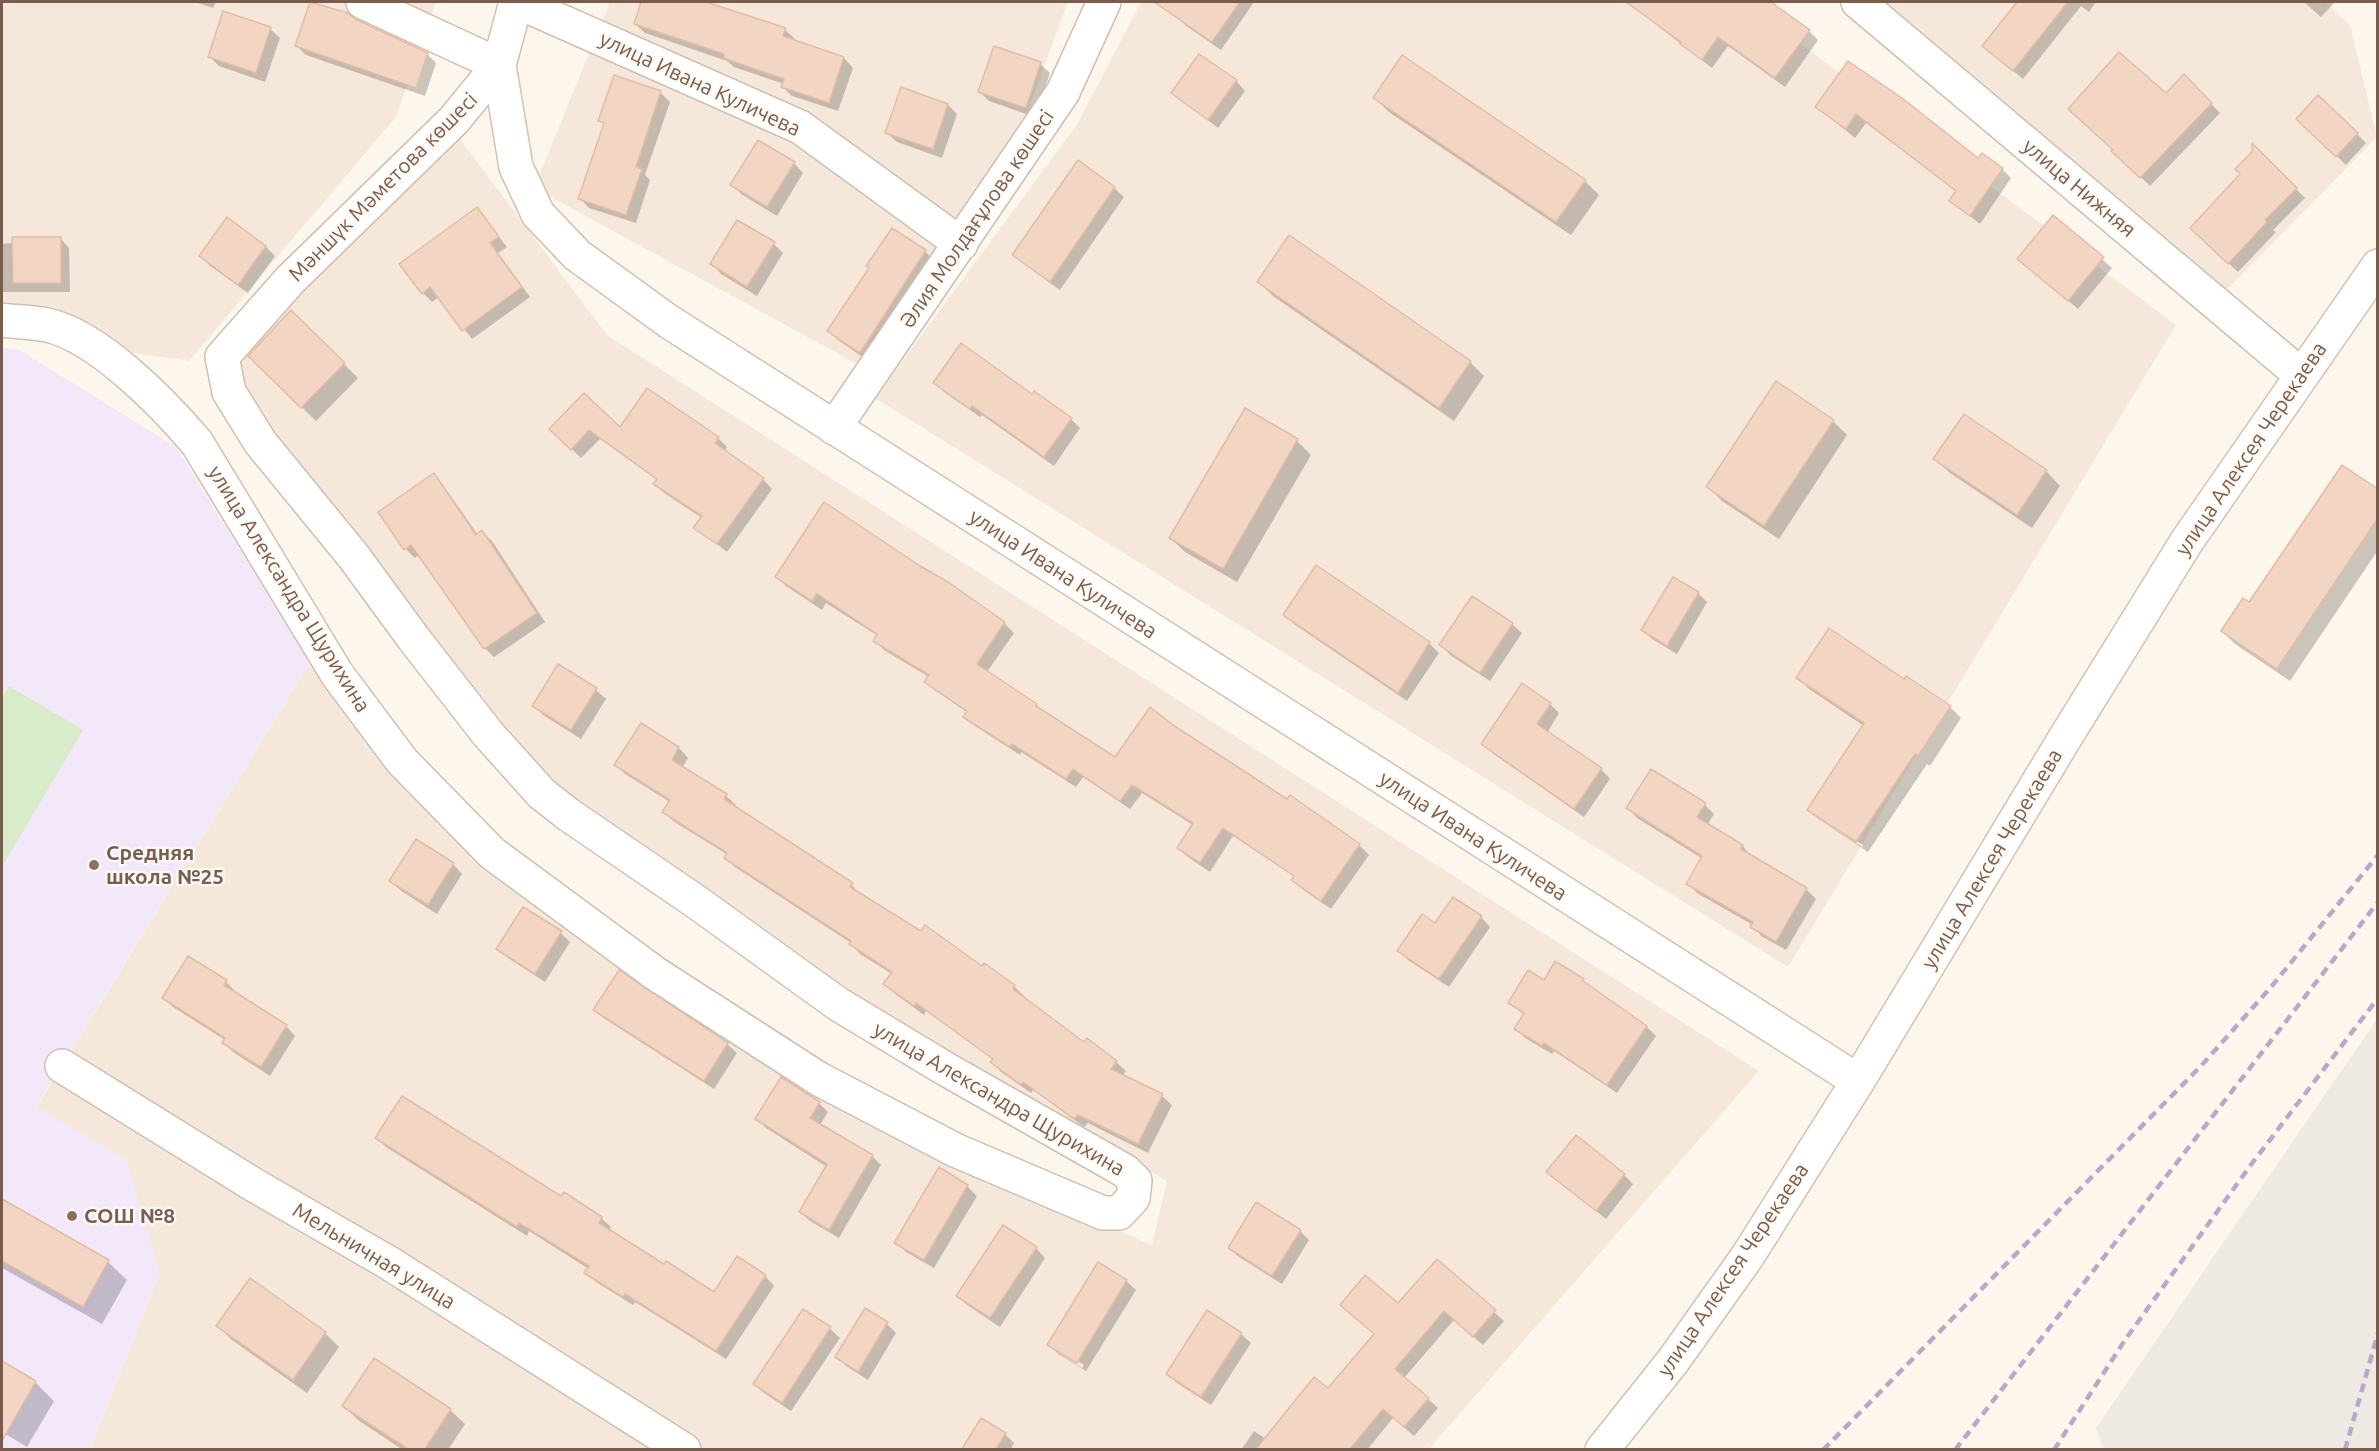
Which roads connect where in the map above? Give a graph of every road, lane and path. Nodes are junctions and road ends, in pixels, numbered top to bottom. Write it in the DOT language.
graph roads {
  1 [pos="363,2"];
  2 [pos="517,2"];
  3 [pos="1104,2"];
  4 [pos="1858,2"];
  5 [pos="499,66"];
  6 [pos="961,244"];
  7 [pos="2378,266"];
  8 [pos="2,320"];
  9 [pos="222,357"];
  10 [pos="2301,375"];
  11 [pos="834,428"];
  12 [pos="62,1066"];
  13 [pos="1858,1082"];
  14 [pos="684,1449"];
  15 [pos="1602,1449"];
  1 -- 5 [label="street"];
  2 -- 5 [label="street, Мәншүк Мәметова көшесі"];
  2 -- 6 [label="street, улица Ивана Куличева"];
  3 -- 6 [label="street, Әлия Молдағұлова көшесі"];
  4 -- 10 [label="street, улица Нижняя"];
  5 -- 9 [label="street, Мәншүк Мәметова көшесі"];
  5 -- 11 [label="street, улица Ивана Куличева"];
  6 -- 11 [label="street, Әлия Молдағұлова көшесі"];
  7 -- 10 [label="street, улица Алексея Черекаева"];
  8 -- 9 [label="street, улица Александра Щурихина"];
  10 -- 13 [label="street, улица Алексея Черекаева"];
  11 -- 13 [label="street, улица Ивана Куличева"];
  12 -- 14 [label="street, Мельничная улица"];
  13 -- 15 [label="street, улица Алексея Черекаева"];
}
